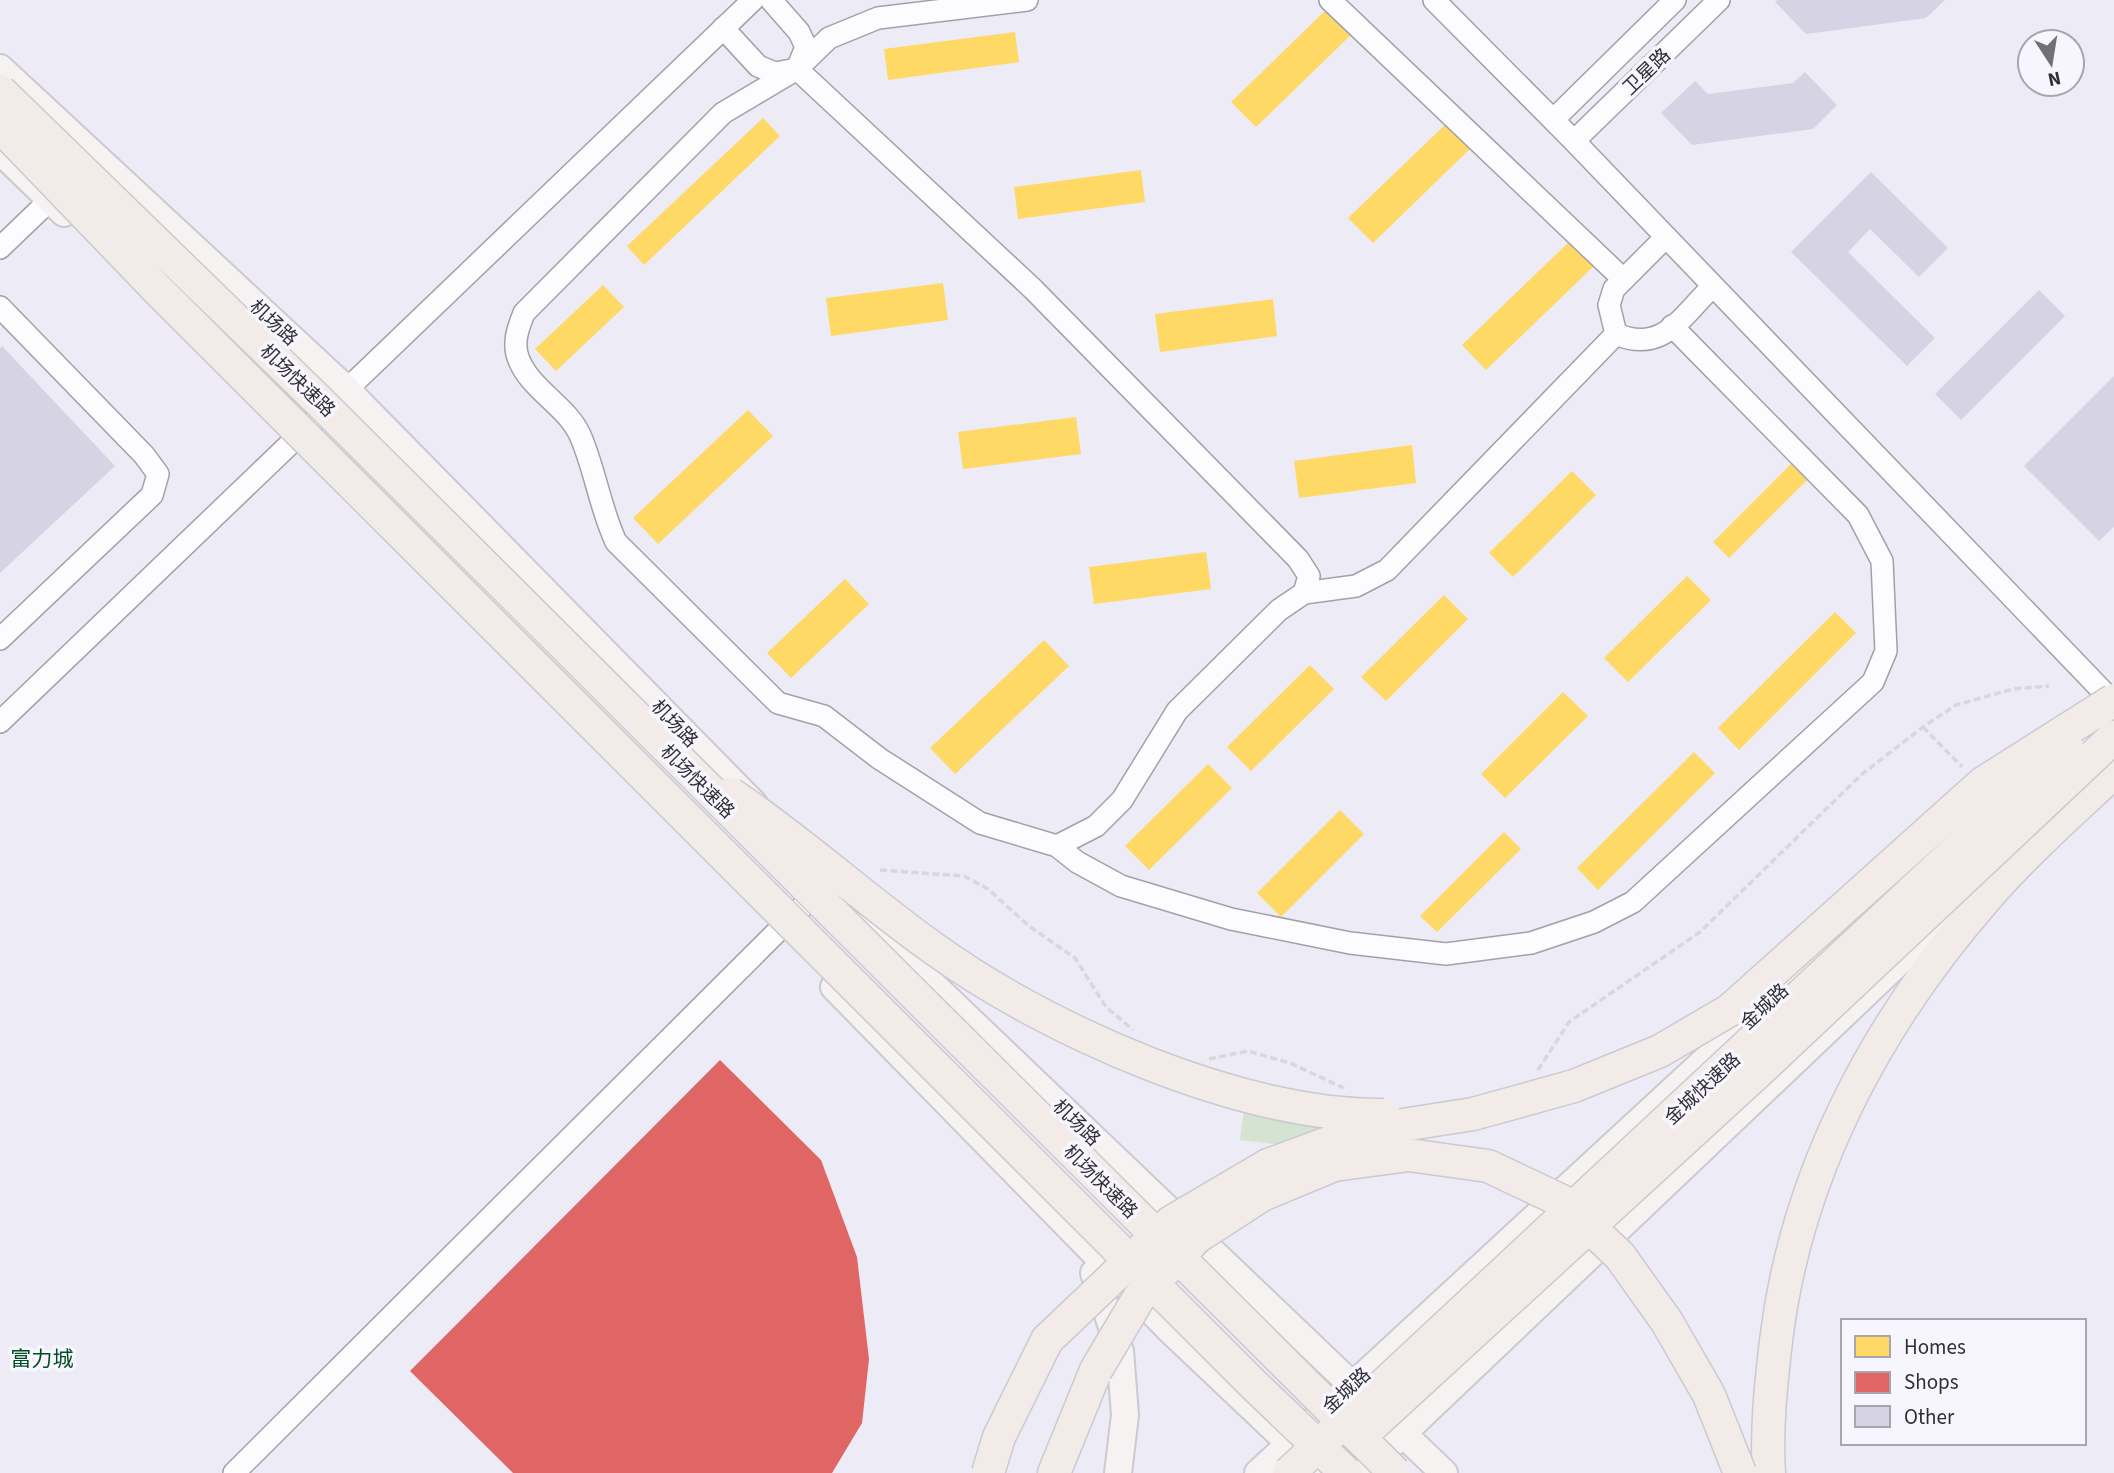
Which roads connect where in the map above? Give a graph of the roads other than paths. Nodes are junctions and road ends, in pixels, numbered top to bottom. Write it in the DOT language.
graph roads {
  1 [pos="753,0"];
  2 [pos="771,0"];
  3 [pos="1027,0"];
  4 [pos="1330,0"];
  5 [pos="1434,0"];
  6 [pos="1675,0"];
  7 [pos="1718,0"];
  8 [pos="723,29"];
  9 [pos="0,68"];
  10 [pos="797,69"];
  11 [pos="0,91"];
  12 [pos="1553,120"];
  13 [pos="0,126"];
  14 [pos="1574,141"];
  15 [pos="0,151"];
  16 [pos="50,200"];
  17 [pos="1665,237"];
  18 [pos="0,248"];
  19 [pos="1623,279"];
  20 [pos="1713,286"];
  21 [pos="0,307"];
  22 [pos="1672,326"];
  23 [pos="1616,334"];
  24 [pos="345,388"];
  25 [pos="293,438"];
  26 [pos="1304,593"];
  27 [pos="0,639"];
  28 [pos="2112,694"];
  29 [pos="0,722"];
  30 [pos="2114,737"];
  31 [pos="672,755"];
  32 [pos="2114,756"];
  33 [pos="2114,772"];
  34 [pos="1057,846"];
  35 [pos="828,880"];
  36 [pos="777,929"];
  37 [pos="1759,1071"];
  38 [pos="1473,1114"];
  39 [pos="1075,1234"];
  40 [pos="1253,1384"];
  41 [pos="1352,1384"];
  42 [pos="1405,1434"];
  43 [pos="1312,1467"];
  44 [pos="234,1473"];
  45 [pos="988,1473"];
  46 [pos="1054,1473"];
  47 [pos="1118,1473"];
  48 [pos="1258,1473"];
  49 [pos="1347,1473"];
  50 [pos="1361,1473"];
  51 [pos="1395,1473"];
  52 [pos="1444,1473"];
  53 [pos="1740,1473"];
  54 [pos="1769,1473"];
  1 -- 8 [label="street"];
  2 -- 10 [label="street"];
  3 -- 10 [label="street"];
  4 -- 19 [label="street"];
  5 -- 12 [label="street"];
  6 -- 12 [label="street, 卫星路"];
  7 -- 14 [label="street, 卫星路"];
  8 -- 10 [label="street"];
  8 -- 24 [label="street"];
  9 -- 24 [label="main road, 机场路"];
  10 -- 26 [label="street"];
  10 -- 34 [label="street"];
  11 -- 31 [label="highway, 机场快速路, bridge"];
  12 -- 14 [label="street"];
  13 -- 40 [label="highway, 机场快速路, bridge"];
  14 -- 17 [label="street"];
  15 -- 16 [label="main road"];
  16 -- 18 [label="street"];
  16 -- 25 [label="main road"];
  17 -- 19 [label="street"];
  17 -- 20 [label="street"];
  19 -- 23 [label="street"];
  20 -- 22 [label="street"];
  20 -- 28 [label="street"];
  21 -- 27 [label="street"];
  22 -- 23 [label="street"];
  22 -- 34 [label="street"];
  23 -- 26 [label="street"];
  24 -- 25 [label="street"];
  24 -- 35 [label="main road, 机场路"];
  25 -- 29 [label="street"];
  25 -- 36 [label="main road"];
  26 -- 34 [label="street"];
  28 -- 38 [label="highway, bridge"];
  28 -- 41 [label="main road, 金城路"];
  28 -- 43 [label="highway, 金城快速路, bridge"];
  30 -- 37 [label="highway, 金城快速路, bridge"];
  31 -- 38 [label="highway, bridge"];
  31 -- 51 [label="highway, 机场快速路, bridge"];
  32 -- 42 [label="main road"];
  33 -- 54 [label="highway"];
  35 -- 36 [label="street"];
  35 -- 41 [label="main road, 机场路"];
  36 -- 39 [label="main road"];
  36 -- 44 [label="street"];
  37 -- 43 [label="highway, 金城快速路, bridge"];
  37 -- 49 [label="highway, bridge"];
  38 -- 45 [label="highway, bridge"];
  39 -- 43 [label="main road"];
  39 -- 47 [label="main road"];
  40 -- 43 [label="highway, bridge"];
  40 -- 49 [label="highway, 机场快速路, bridge"];
  41 -- 42 [label="main road, 机场路"];
  41 -- 43 [label="main road, 金城路"];
  42 -- 50 [label="main road"];
  42 -- 52 [label="main road, 机场路"];
  43 -- 48 [label="main road, 金城路"];
  46 -- 53 [label="highway, bridge"];
}
